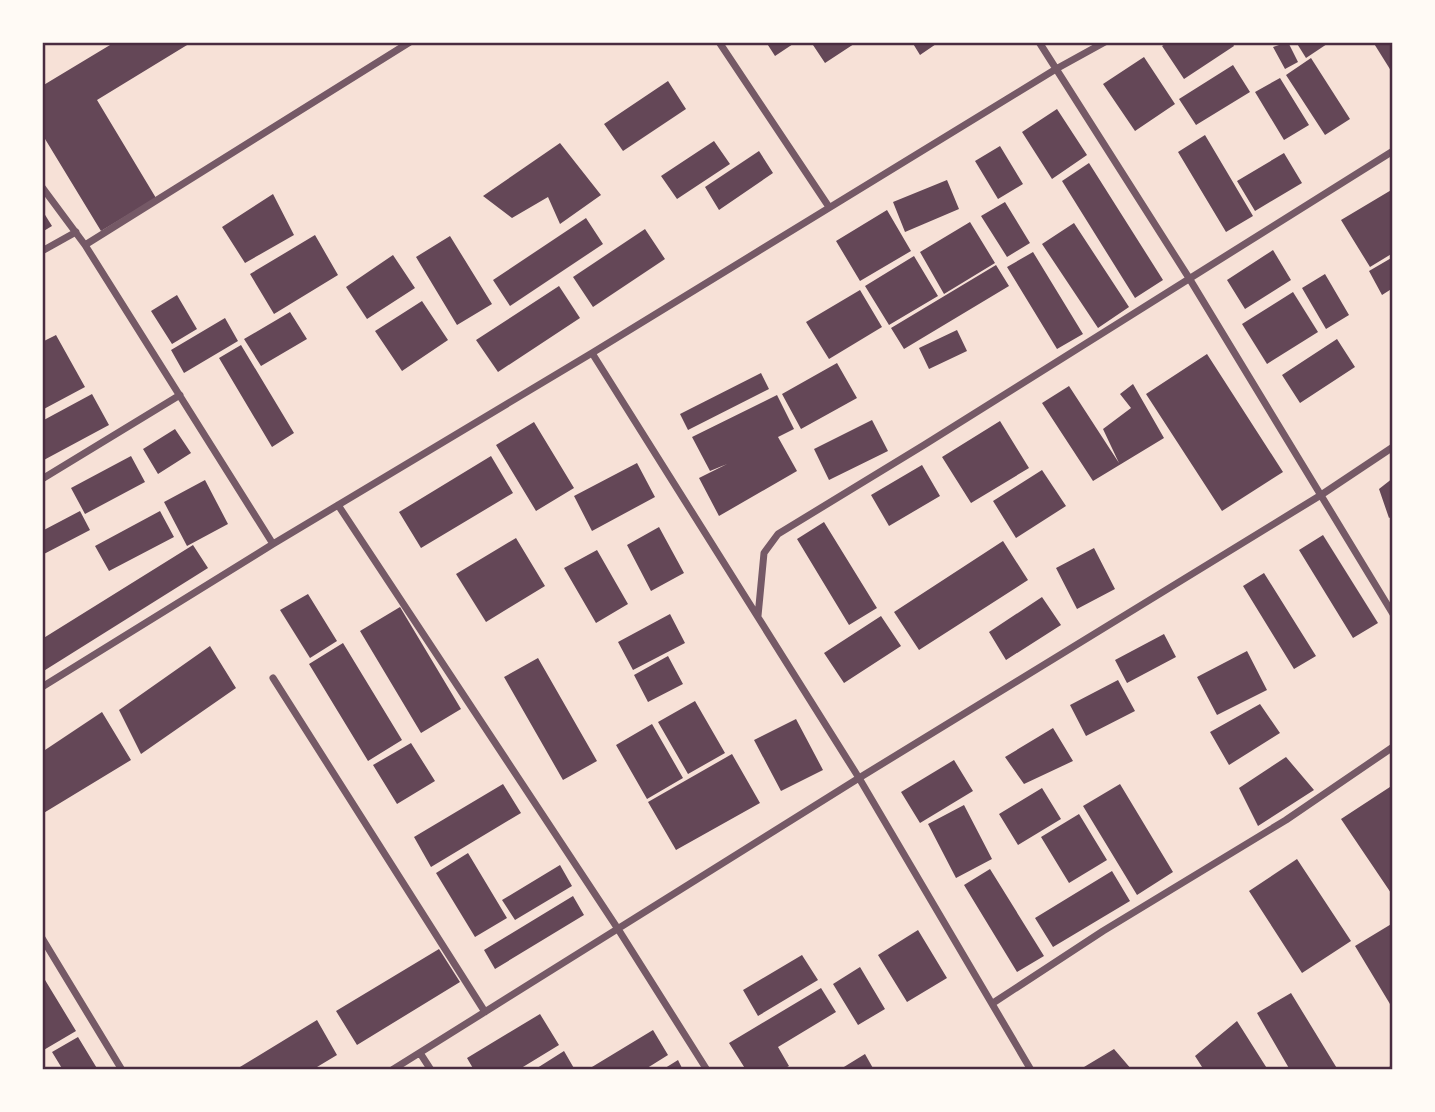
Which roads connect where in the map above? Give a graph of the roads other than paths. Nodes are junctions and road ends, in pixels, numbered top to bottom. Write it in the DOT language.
graph roads {
  1 [pos="410,42"];
  2 [pos="719,42"];
  3 [pos="1039,42"];
  4 [pos="1105,42"];
  5 [pos="1056,69"];
  6 [pos="1393,151"];
  7 [pos="42,187"];
  8 [pos="829,207"];
  9 [pos="76,232"];
  10 [pos="85,245"];
  11 [pos="42,251"];
  12 [pos="1189,278"];
  13 [pos="592,353"];
  14 [pos="180,394"];
  15 [pos="1393,447"];
  16 [pos="42,479"];
  17 [pos="1321,495"];
  18 [pos="338,505"];
  19 [pos="273,544"];
  20 [pos="1393,614"];
  21 [pos="758,617"];
  22 [pos="273,678"];
  23 [pos="42,687"];
  24 [pos="1393,747"];
  25 [pos="859,778"];
  26 [pos="618,929"];
  27 [pos="42,938"];
  28 [pos="993,1003"];
  29 [pos="485,1012"];
  30 [pos="420,1053"];
  31 [pos="122,1070"];
  32 [pos="392,1070"];
  33 [pos="430,1070"];
  34 [pos="706,1070"];
  35 [pos="1031,1070"];
  1 -- 10 [label="street"];
  2 -- 8 [label="street"];
  3 -- 5 [label="street"];
  4 -- 5 [label="street"];
  5 -- 8 [label="street"];
  5 -- 12 [label="street"];
  6 -- 12 [label="street"];
  7 -- 9 [label="street"];
  8 -- 13 [label="street"];
  9 -- 10 [label="street"];
  9 -- 11 [label="street"];
  10 -- 14 [label="street"];
  12 -- 17 [label="street"];
  12 -- 21 [label="street"];
  13 -- 18 [label="street"];
  13 -- 21 [label="street"];
  14 -- 16 [label="street"];
  14 -- 19 [label="street"];
  15 -- 17 [label="street"];
  17 -- 20 [label="street"];
  17 -- 25 [label="street"];
  18 -- 19 [label="street"];
  18 -- 26 [label="street"];
  19 -- 23 [label="street"];
  21 -- 25 [label="street"];
  22 -- 29 [label="street"];
  24 -- 28 [label="street"];
  25 -- 26 [label="street"];
  25 -- 28 [label="street"];
  26 -- 29 [label="street"];
  26 -- 34 [label="street"];
  27 -- 31 [label="street"];
  28 -- 35 [label="street"];
  29 -- 30 [label="street"];
  30 -- 32 [label="street"];
  30 -- 33 [label="street"];
}
